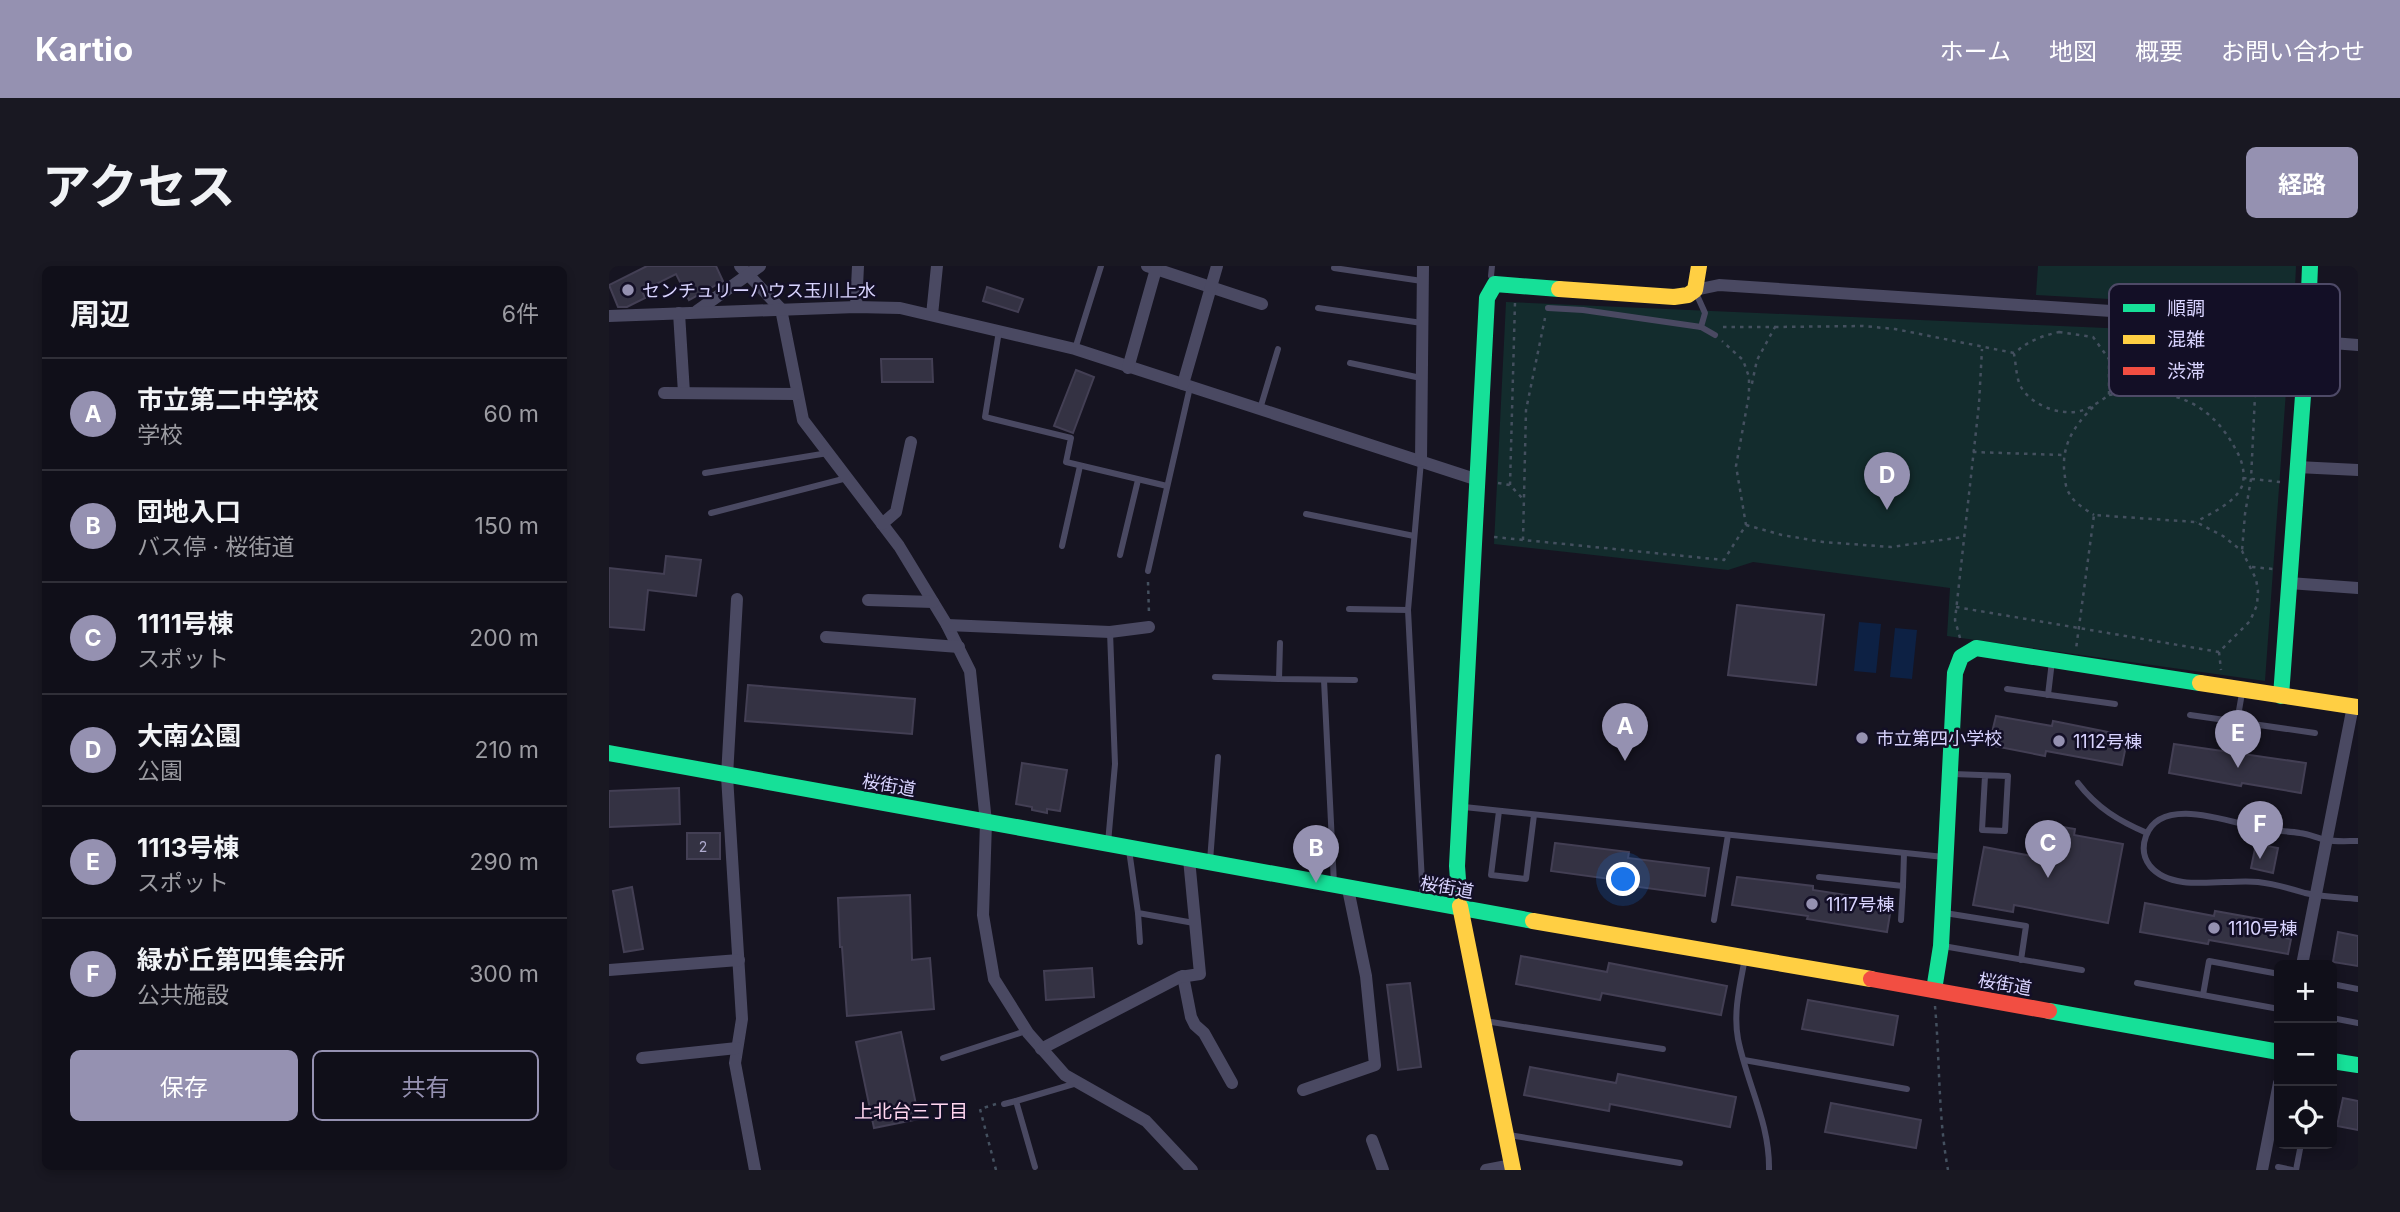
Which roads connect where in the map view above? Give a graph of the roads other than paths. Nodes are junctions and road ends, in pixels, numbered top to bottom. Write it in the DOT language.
graph roads {
  1 [pos="760,266"];
  2 [pos="858,266"];
  3 [pos="937,266"];
  4 [pos="1101,266"];
  5 [pos="1217,266"];
  6 [pos="1423,266"];
  7 [pos="1492,266"];
  8 [pos="1699,266"];
  9 [pos="2310,266"];
  10 [pos="1151,268"];
  11 [pos="1334,268"];
  12 [pos="744,270"];
  13 [pos="1422,281"];
  14 [pos="1495,284"];
  15 [pos="2309,284"];
  16 [pos="1210,288"];
  17 [pos="1695,290"];
  18 [pos="1262,304"];
  19 [pos="856,307"];
  20 [pos="1548,308"];
  21 [pos="781,309"];
  22 [pos="1318,309"];
  23 [pos="696,312"];
  24 [pos="679,313"];
  25 [pos="932,315"];
  26 [pos="2109,316"];
  27 [pos="609,317"];
  28 [pos="1422,324"];
  29 [pos="1701,327"];
  30 [pos="999,331"];
  31 [pos="1715,335"];
  32 [pos="2340,340"];
  33 [pos="2358,345"];
  34 [pos="1075,349"];
  35 [pos="1278,349"];
  36 [pos="1350,363"];
  37 [pos="1128,368"];
  38 [pos="1421,379"];
  39 [pos="1187,386"];
  40 [pos="664,393"];
  41 [pos="684,393"];
  42 [pos="797,394"];
  43 [pos="2302,396"];
  44 [pos="1260,409"];
  45 [pos="911,442"];
  46 [pos="828,453"];
  47 [pos="1421,461"];
  48 [pos="1080,466"];
  49 [pos="2297,467"];
  50 [pos="2358,470"];
  51 [pos="705,473"];
  52 [pos="847,478"];
  53 [pos="1139,480"];
  54 [pos="1478,480"];
  55 [pos="1167,486"];
  56 [pos="711,513"];
  57 [pos="1305,514"];
  58 [pos="882,524"];
  59 [pos="1414,536"];
  60 [pos="1062,546"];
  61 [pos="1120,555"];
  62 [pos="1148,571"];
  63 [pos="2289,583"];
  64 [pos="2358,588"];
  65 [pos="737,599"];
  66 [pos="868,600"];
  67 [pos="933,602"];
  68 [pos="1349,609"];
  69 [pos="1408,610"];
  70 [pos="947,625"];
  71 [pos="1149,627"];
  72 [pos="1110,632"];
  73 [pos="826,637"];
  74 [pos="1280,643"];
  75 [pos="959,647"];
  76 [pos="2053,659"];
  77 [pos="1215,677"];
  78 [pos="1279,679"];
  79 [pos="1324,680"];
  80 [pos="1355,680"];
  81 [pos="2007,689"];
  82 [pos="2242,689"];
  83 [pos="2048,695"];
  84 [pos="2281,696"];
  85 [pos="2115,704"];
  86 [pos="2355,706"];
  87 [pos="2190,715"];
  88 [pos="2237,722"];
  89 [pos="2315,733"];
  90 [pos="609,753"];
  91 [pos="1218,757"];
  92 [pos="1950,774"];
  93 [pos="727,776"];
  94 [pos="1985,776"];
  95 [pos="2078,783"];
  96 [pos="1459,807"];
  97 [pos="1499,811"];
  98 [pos="1534,815"];
  99 [pos="986,822"];
  100 [pos="2147,833"];
  101 [pos="1728,835"];
  102 [pos="2328,840"];
  103 [pos="2358,841"];
  104 [pos="1108,845"];
  105 [pos="1128,848"];
  106 [pos="1904,853"];
  107 [pos="1946,858"];
  108 [pos="1189,859"];
  109 [pos="1209,863"];
  110 [pos="1819,877"];
  111 [pos="1903,886"];
  112 [pos="1341,887"];
  113 [pos="2317,895"];
  114 [pos="2358,899"];
  115 [pos="1423,902"];
  116 [pos="1460,909"];
  117 [pos="1943,913"];
  118 [pos="1138,914"];
  119 [pos="1714,920"];
  120 [pos="1901,920"];
  121 [pos="1194,923"];
  122 [pos="1140,942"];
  123 [pos="1941,946"];
  124 [pos="1745,957"];
  125 [pos="739,960"];
  126 [pos="2021,960"];
  127 [pos="2303,960"];
  128 [pos="609,970"];
  129 [pos="2082,970"];
  130 [pos="2274,973"];
  131 [pos="1183,976"];
  132 [pos="2137,983"];
  133 [pos="2337,985"];
  134 [pos="2358,989"];
  135 [pos="1934,990"];
  136 [pos="2203,995"];
  137 [pos="2274,1008"];
  138 [pos="2337,1019"];
  139 [pos="1483,1020"];
  140 [pos="2358,1023"];
  141 [pos="1026,1031"];
  142 [pos="737,1048"];
  143 [pos="1041,1049"];
  144 [pos="1663,1049"];
  145 [pos="2274,1051"];
  146 [pos="642,1058"];
  147 [pos="943,1058"];
  148 [pos="1744,1060"];
  149 [pos="2337,1062"];
  150 [pos="2358,1065"];
  151 [pos="1079,1083"];
  152 [pos="1232,1083"];
  153 [pos="1907,1089"];
  154 [pos="1303,1090"];
  155 [pos="1016,1101"];
  156 [pos="1004,1104"];
  157 [pos="1506,1135"];
  158 [pos="1373,1140"];
  159 [pos="2274,1140"];
  160 [pos="2300,1149"];
  161 [pos="1680,1163"];
  162 [pos="1035,1167"];
  163 [pos="1513,1167"];
  164 [pos="2278,1167"];
  165 [pos="755,1170"];
  166 [pos="1192,1170"];
  167 [pos="1383,1170"];
  168 [pos="1486,1170"];
  169 [pos="1769,1170"];
  170 [pos="2262,1170"];
  171 [pos="2294,1170"];
  1 -- 12 [label="street"];
  2 -- 19 [label="street"];
  3 -- 25 [label="street"];
  4 -- 34 [label="lane"];
  5 -- 16 [label="street"];
  6 -- 13 [label="street"];
  7 -- 14 [label="lane"];
  8 -- 17 [label="street"];
  9 -- 15 [label="street"];
  10 -- 16 [label="street"];
  10 -- 37 [label="street"];
  11 -- 13 [label="lane"];
  12 -- 21 [label="street"];
  12 -- 23 [label="street"];
  13 -- 28 [label="street"];
  14 -- 17 [label="street"];
  14 -- 54 [label="street"];
  16 -- 18 [label="street"];
  16 -- 39 [label="street"];
  17 -- 26 [label="street"];
  17 -- 29 [label="lane"];
  19 -- 21 [label="street"];
  19 -- 25 [label="street"];
  20 -- 29 [label="lane"];
  21 -- 23 [label="street"];
  21 -- 42 [label="street"];
  22 -- 28 [label="lane"];
  23 -- 24 [label="street"];
  24 -- 27 [label="street"];
  24 -- 41 [label="street"];
  25 -- 30 [label="street"];
  28 -- 38 [label="street"];
  29 -- 31 [label="lane"];
  30 -- 34 [label="street"];
  30 -- 48 [label="lane"];
  32 -- 33 [label="street"];
  34 -- 37 [label="street"];
  35 -- 44 [label="lane"];
  36 -- 38 [label="lane"];
  37 -- 39 [label="street"];
  38 -- 47 [label="street"];
  39 -- 44 [label="street"];
  39 -- 55 [label="lane"];
  40 -- 41 [label="street"];
  41 -- 42 [label="street"];
  42 -- 46 [label="street"];
  43 -- 49 [label="street"];
  44 -- 47 [label="street"];
  45 -- 58 [label="street"];
  46 -- 51 [label="lane"];
  46 -- 52 [label="street"];
  47 -- 54 [label="street"];
  47 -- 59 [label="lane"];
  48 -- 53 [label="lane"];
  48 -- 60 [label="lane"];
  49 -- 50 [label="street"];
  49 -- 63 [label="street"];
  52 -- 56 [label="lane"];
  52 -- 58 [label="street"];
  53 -- 55 [label="lane"];
  53 -- 61 [label="lane"];
  54 -- 96 [label="street"];
  55 -- 62 [label="lane"];
  57 -- 59 [label="lane"];
  58 -- 67 [label="street"];
  59 -- 69 [label="lane"];
  63 -- 64 [label="street"];
  63 -- 84 [label="street"];
  65 -- 93 [label="street"];
  66 -- 67 [label="street"];
  67 -- 70 [label="street"];
  68 -- 69 [label="lane"];
  69 -- 115 [label="lane"];
  70 -- 72 [label="street"];
  70 -- 75 [label="street"];
  71 -- 72 [label="street"];
  72 -- 104 [label="lane"];
  73 -- 75 [label="street"];
  74 -- 78 [label="lane"];
  75 -- 99 [label="street"];
  76 -- 82 [label="street"];
  76 -- 83 [label="lane"];
  76 -- 92 [label="street"];
  77 -- 78 [label="lane"];
  78 -- 79 [label="lane"];
  79 -- 80 [label="lane"];
  79 -- 112 [label="lane"];
  81 -- 83 [label="lane"];
  82 -- 84 [label="street"];
  82 -- 88 [label="lane"];
  83 -- 85 [label="lane"];
  84 -- 86 [label="street"];
  86 -- 102 [label="street"];
  87 -- 88 [label="lane"];
  88 -- 89 [label="lane"];
  90 -- 93 [label="street, 桜街道"];
  91 -- 109 [label="lane"];
  92 -- 94 [label="lane"];
  92 -- 107 [label="street"];
  93 -- 99 [label="street, 桜街道"];
  93 -- 125 [label="street"];
  94 -- 94 [label="lane"];
  95 -- 100 [label="lane"];
  96 -- 97 [label="lane"];
  96 -- 116 [label="street"];
  97 -- 98 [label="lane"];
  97 -- 98 [label="lane"];
  98 -- 101 [label="lane"];
  99 -- 104 [label="street, 桜街道"];
  99 -- 141 [label="street"];
  100 -- 102 [label="lane"];
  100 -- 113 [label="lane"];
  101 -- 106 [label="lane"];
  101 -- 119 [label="lane"];
  102 -- 103 [label="lane"];
  102 -- 113 [label="street"];
  104 -- 105 [label="street, 桜街道"];
  105 -- 108 [label="street, 桜街道"];
  105 -- 118 [label="lane"];
  106 -- 107 [label="lane"];
  106 -- 111 [label="lane"];
  107 -- 117 [label="street"];
  108 -- 109 [label="street, 桜街道"];
  108 -- 121 [label="street"];
  109 -- 112 [label="street, 桜街道"];
  110 -- 111 [label="lane"];
  111 -- 120 [label="lane"];
  112 -- 115 [label="street, 桜街道"];
  112 -- 154 [label="street"];
  113 -- 114 [label="lane"];
  113 -- 127 [label="street"];
  115 -- 116 [label="street, 桜街道"];
  116 -- 124 [label="street, 桜街道"];
  116 -- 139 [label="street"];
  117 -- 123 [label="street"];
  117 -- 126 [label="lane"];
  118 -- 121 [label="lane"];
  118 -- 122 [label="lane"];
  121 -- 131 [label="street"];
  123 -- 126 [label="lane"];
  123 -- 135 [label="street"];
  124 -- 135 [label="street, 桜街道"];
  124 -- 148 [label="lane"];
  125 -- 128 [label="street"];
  125 -- 142 [label="street"];
  126 -- 129 [label="lane"];
  130 -- 136 [label="lane"];
  131 -- 143 [label="street"];
  131 -- 152 [label="street"];
  132 -- 136 [label="lane"];
  133 -- 134 [label="lane"];
  135 -- 145 [label="street, 桜街道"];
  136 -- 137 [label="lane"];
  138 -- 140 [label="lane"];
  139 -- 144 [label="lane"];
  139 -- 157 [label="street"];
  141 -- 143 [label="street"];
  141 -- 147 [label="lane"];
  142 -- 146 [label="street"];
  142 -- 165 [label="street"];
  143 -- 151 [label="street"];
  148 -- 153 [label="lane"];
  148 -- 169 [label="lane"];
  149 -- 150 [label="street"];
  151 -- 155 [label="lane"];
  151 -- 166 [label="street"];
  155 -- 156 [label="lane"];
  155 -- 162 [label="lane"];
  157 -- 161 [label="lane"];
  157 -- 163 [label="street"];
  158 -- 167 [label="street"];
  159 -- 170 [label="street"];
  160 -- 171 [label="lane"];
  163 -- 168 [label="street"];
  164 -- 171 [label="lane"];
}
